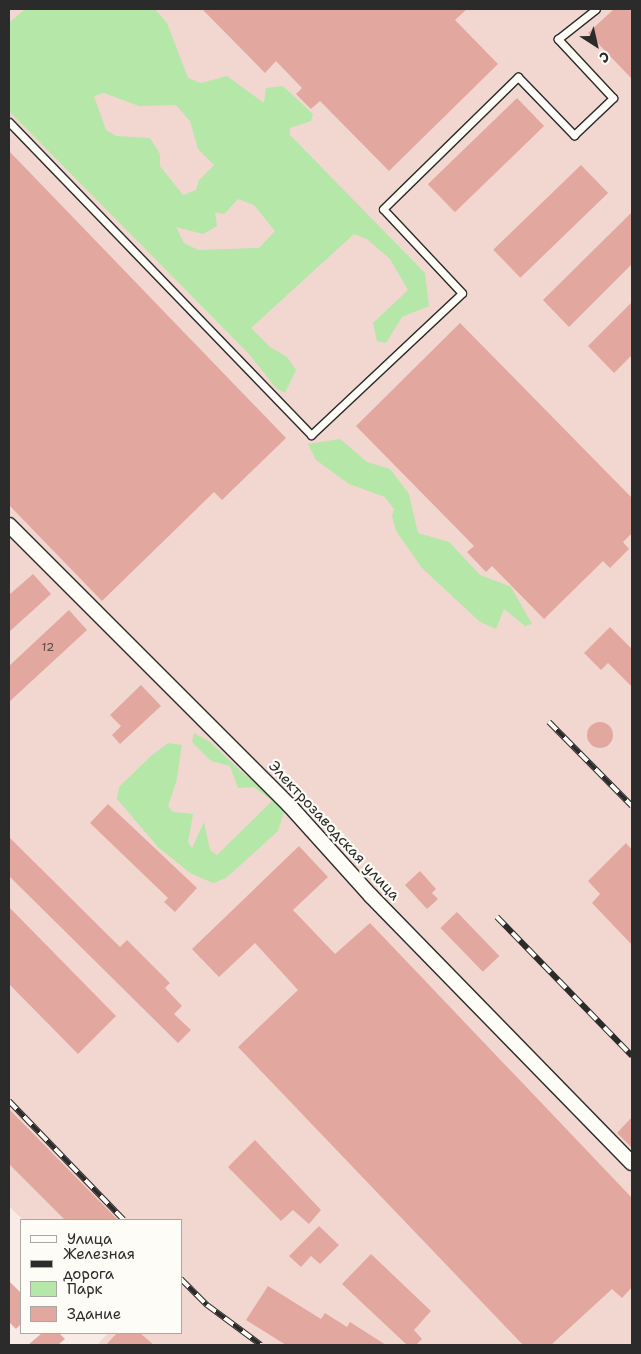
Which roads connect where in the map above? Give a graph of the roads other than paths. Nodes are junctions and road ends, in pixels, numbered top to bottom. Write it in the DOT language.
graph roads {
  1 [pos="596,9"];
  2 [pos="9,122"];
  3 [pos="9,525"];
  4 [pos="632,1163"];
  1 -- 2 [label="lane"];
  3 -- 4 [label="street, Электрозаводская улица"];
}
